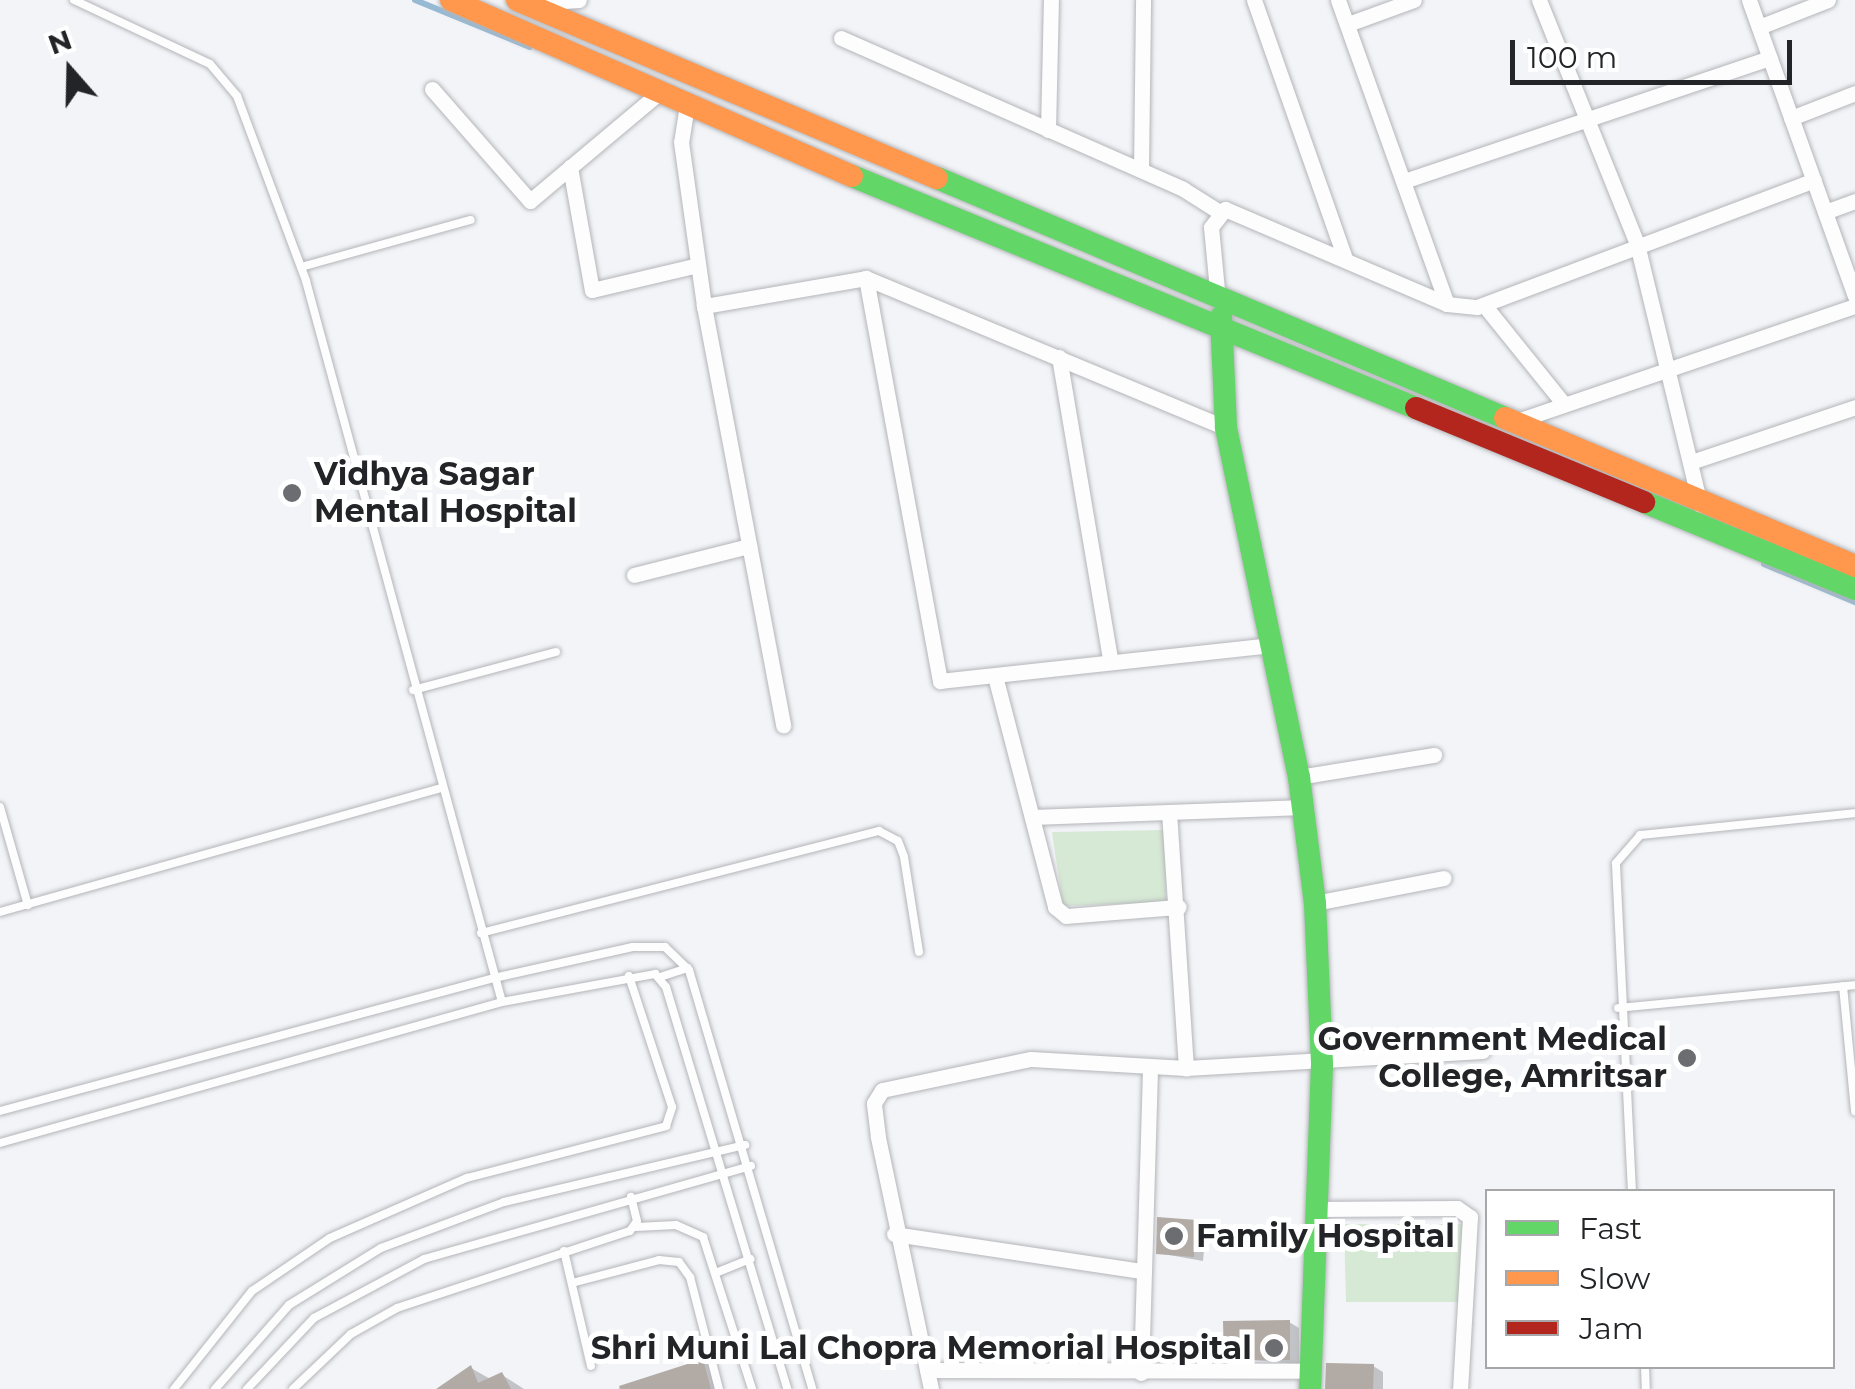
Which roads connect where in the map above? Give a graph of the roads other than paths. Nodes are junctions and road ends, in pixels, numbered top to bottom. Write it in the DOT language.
graph roads {
  1 [pos="74,0"];
  2 [pos="451,0"];
  3 [pos="1052,0"];
  4 [pos="1143,0"];
  5 [pos="1254,0"];
  6 [pos="1338,0"];
  7 [pos="1414,0"];
  8 [pos="1749,0"];
  9 [pos="1828,0"];
  10 [pos="521,1"];
  11 [pos="573,1"];
  12 [pos="1543,1"];
  13 [pos="1348,24"];
  14 [pos="1759,26"];
  15 [pos="841,38"];
  16 [pos="1770,58"];
  17 [pos="432,88"];
  18 [pos="660,92"];
  19 [pos="1855,93"];
  20 [pos="687,105"];
  21 [pos="1791,118"];
  22 [pos="1583,119"];
  23 [pos="1048,130"];
  24 [pos="570,167"];
  25 [pos="1141,170"];
  26 [pos="1814,180"];
  27 [pos="1404,181"];
  28 [pos="1855,200"];
  29 [pos="1218,212"];
  30 [pos="1825,212"];
  31 [pos="471,220"];
  32 [pos="1637,244"];
  33 [pos="1345,258"];
  34 [pos="698,265"];
  35 [pos="301,267"];
  36 [pos="866,278"];
  37 [pos="1855,296"];
  38 [pos="1218,300"];
  39 [pos="1448,304"];
  40 [pos="1484,305"];
  41 [pos="704,306"];
  42 [pos="1855,306"];
  43 [pos="1224,330"];
  44 [pos="1059,357"];
  45 [pos="1672,372"];
  46 [pos="1564,404"];
  47 [pos="1855,407"];
  48 [pos="1511,423"];
  49 [pos="1226,428"];
  50 [pos="1694,462"];
  51 [pos="1700,504"];
  52 [pos="749,546"];
  53 [pos="1855,566"];
  54 [pos="634,575"];
  55 [pos="1855,589"];
  56 [pos="1271,645"];
  57 [pos="556,652"];
  58 [pos="1110,660"];
  59 [pos="995,676"];
  60 [pos="414,690"];
  61 [pos="783,726"];
  62 [pos="1434,755"];
  63 [pos="1299,777"];
  64 [pos="440,789"];
  65 [pos="1303,807"];
  66 [pos="0,808"];
  67 [pos="1169,812"];
  68 [pos="1855,813"];
  69 [pos="1032,818"];
  70 [pos="1444,878"];
  71 [pos="1315,903"];
  72 [pos="28,905"];
  73 [pos="1179,907"];
  74 [pos="0,912"];
  75 [pos="481,932"];
  76 [pos="919,952"];
  77 [pos="688,968"];
  78 [pos="629,976"];
  79 [pos="660,977"];
  80 [pos="494,978"];
  81 [pos="1855,985"];
  82 [pos="1843,986"];
  83 [pos="502,1002"];
  84 [pos="1618,1008"];
  85 [pos="1483,1051"];
  86 [pos="1322,1064"];
  87 [pos="1150,1068"];
  88 [pos="1186,1068"];
  89 [pos="0,1111"];
  90 [pos="1855,1111"];
  91 [pos="0,1143"];
  92 [pos="744,1145"];
  93 [pos="718,1152"];
  94 [pos="750,1166"];
  95 [pos="724,1174"];
  96 [pos="1632,1189"];
  97 [pos="631,1197"];
  98 [pos="1314,1209"];
  99 [pos="636,1226"];
  100 [pos="894,1234"];
  101 [pos="564,1251"];
  102 [pos="750,1260"];
  103 [pos="1142,1271"];
  104 [pos="718,1272"];
  105 [pos="572,1283"];
  106 [pos="590,1366"];
  107 [pos="926,1370"];
  108 [pos="1140,1373"];
  109 [pos="1310,1380"];
  110 [pos="174,1389"];
  111 [pos="215,1389"];
  112 [pos="246,1389"];
  113 [pos="293,1389"];
  114 [pos="719,1389"];
  115 [pos="752,1389"];
  116 [pos="787,1389"];
  117 [pos="812,1389"];
  118 [pos="930,1389"];
  119 [pos="1460,1389"];
  1 -- 35 [label="lane"];
  2 -- 18 [label="street"];
  3 -- 23 [label="street"];
  4 -- 25 [label="street"];
  5 -- 33 [label="street"];
  6 -- 13 [label="street"];
  7 -- 13 [label="street"];
  8 -- 14 [label="street"];
  9 -- 14 [label="street"];
  10 -- 11 [label="street"];
  10 -- 38 [label="street"];
  12 -- 22 [label="street"];
  13 -- 27 [label="street"];
  14 -- 16 [label="street"];
  15 -- 23 [label="street"];
  16 -- 21 [label="street"];
  16 -- 22 [label="street"];
  17 -- 24 [label="street"];
  18 -- 20 [label="street"];
  18 -- 24 [label="street"];
  19 -- 21 [label="street"];
  20 -- 34 [label="street"];
  20 -- 43 [label="street"];
  21 -- 26 [label="street"];
  22 -- 27 [label="street"];
  22 -- 32 [label="street"];
  23 -- 25 [label="street"];
  24 -- 34 [label="street"];
  25 -- 29 [label="street"];
  26 -- 30 [label="street"];
  26 -- 32 [label="street"];
  27 -- 39 [label="street"];
  28 -- 30 [label="street"];
  29 -- 33 [label="street"];
  29 -- 38 [label="street"];
  30 -- 37 [label="street"];
  31 -- 35 [label="lane"];
  32 -- 40 [label="street"];
  32 -- 45 [label="street"];
  33 -- 39 [label="street"];
  34 -- 41 [label="street"];
  35 -- 60 [label="lane"];
  36 -- 41 [label="street"];
  36 -- 44 [label="street"];
  36 -- 59 [label="street"];
  38 -- 43 [label="street"];
  38 -- 48 [label="street"];
  39 -- 40 [label="street"];
  40 -- 46 [label="street"];
  41 -- 52 [label="street"];
  42 -- 45 [label="street"];
  43 -- 49 [label="street"];
  43 -- 55 [label="street"];
  44 -- 49 [label="street"];
  44 -- 58 [label="street"];
  45 -- 46 [label="street"];
  45 -- 50 [label="street"];
  46 -- 48 [label="street"];
  47 -- 50 [label="street"];
  48 -- 51 [label="street"];
  49 -- 56 [label="street"];
  50 -- 51 [label="street"];
  51 -- 53 [label="street"];
  52 -- 54 [label="street"];
  52 -- 61 [label="street"];
  56 -- 58 [label="street"];
  56 -- 63 [label="street"];
  57 -- 60 [label="lane"];
  58 -- 59 [label="street"];
  59 -- 69 [label="street"];
  60 -- 64 [label="lane"];
  62 -- 63 [label="street"];
  63 -- 65 [label="street"];
  64 -- 72 [label="lane"];
  64 -- 75 [label="lane"];
  65 -- 67 [label="street"];
  65 -- 71 [label="street"];
  66 -- 72 [label="lane"];
  67 -- 69 [label="street"];
  67 -- 73 [label="street"];
  68 -- 84 [label="lane"];
  69 -- 73 [label="street"];
  70 -- 71 [label="street"];
  71 -- 86 [label="street"];
  72 -- 74 [label="lane"];
  73 -- 88 [label="street"];
  75 -- 76 [label="lane"];
  75 -- 80 [label="lane"];
  77 -- 79 [label="lane"];
  77 -- 80 [label="lane"];
  77 -- 92 [label="lane"];
  78 -- 79 [label="lane"];
  78 -- 83 [label="lane"];
  78 -- 110 [label="lane"];
  79 -- 93 [label="lane"];
  80 -- 83 [label="lane"];
  80 -- 89 [label="lane"];
  81 -- 82 [label="lane"];
  82 -- 84 [label="lane"];
  82 -- 90 [label="lane"];
  83 -- 91 [label="lane"];
  84 -- 96 [label="lane"];
  85 -- 86 [label="street"];
  86 -- 88 [label="street"];
  86 -- 98 [label="street"];
  87 -- 88 [label="street"];
  87 -- 100 [label="street"];
  87 -- 103 [label="street"];
  92 -- 93 [label="lane"];
  92 -- 94 [label="lane"];
  93 -- 95 [label="lane"];
  93 -- 111 [label="lane"];
  94 -- 95 [label="lane"];
  94 -- 117 [label="lane"];
  95 -- 97 [label="lane"];
  95 -- 102 [label="lane"];
  97 -- 99 [label="lane"];
  97 -- 112 [label="lane"];
  98 -- 109 [label="street"];
  98 -- 119 [label="street"];
  99 -- 101 [label="lane"];
  99 -- 104 [label="lane"];
  100 -- 103 [label="street"];
  100 -- 107 [label="street"];
  101 -- 105 [label="lane"];
  101 -- 113 [label="lane"];
  102 -- 104 [label="lane"];
  102 -- 116 [label="lane"];
  103 -- 108 [label="street"];
  104 -- 115 [label="lane"];
  105 -- 106 [label="lane"];
  105 -- 114 [label="lane"];
  107 -- 108 [label="street"];
  107 -- 118 [label="street"];
  108 -- 109 [label="street"];
}
